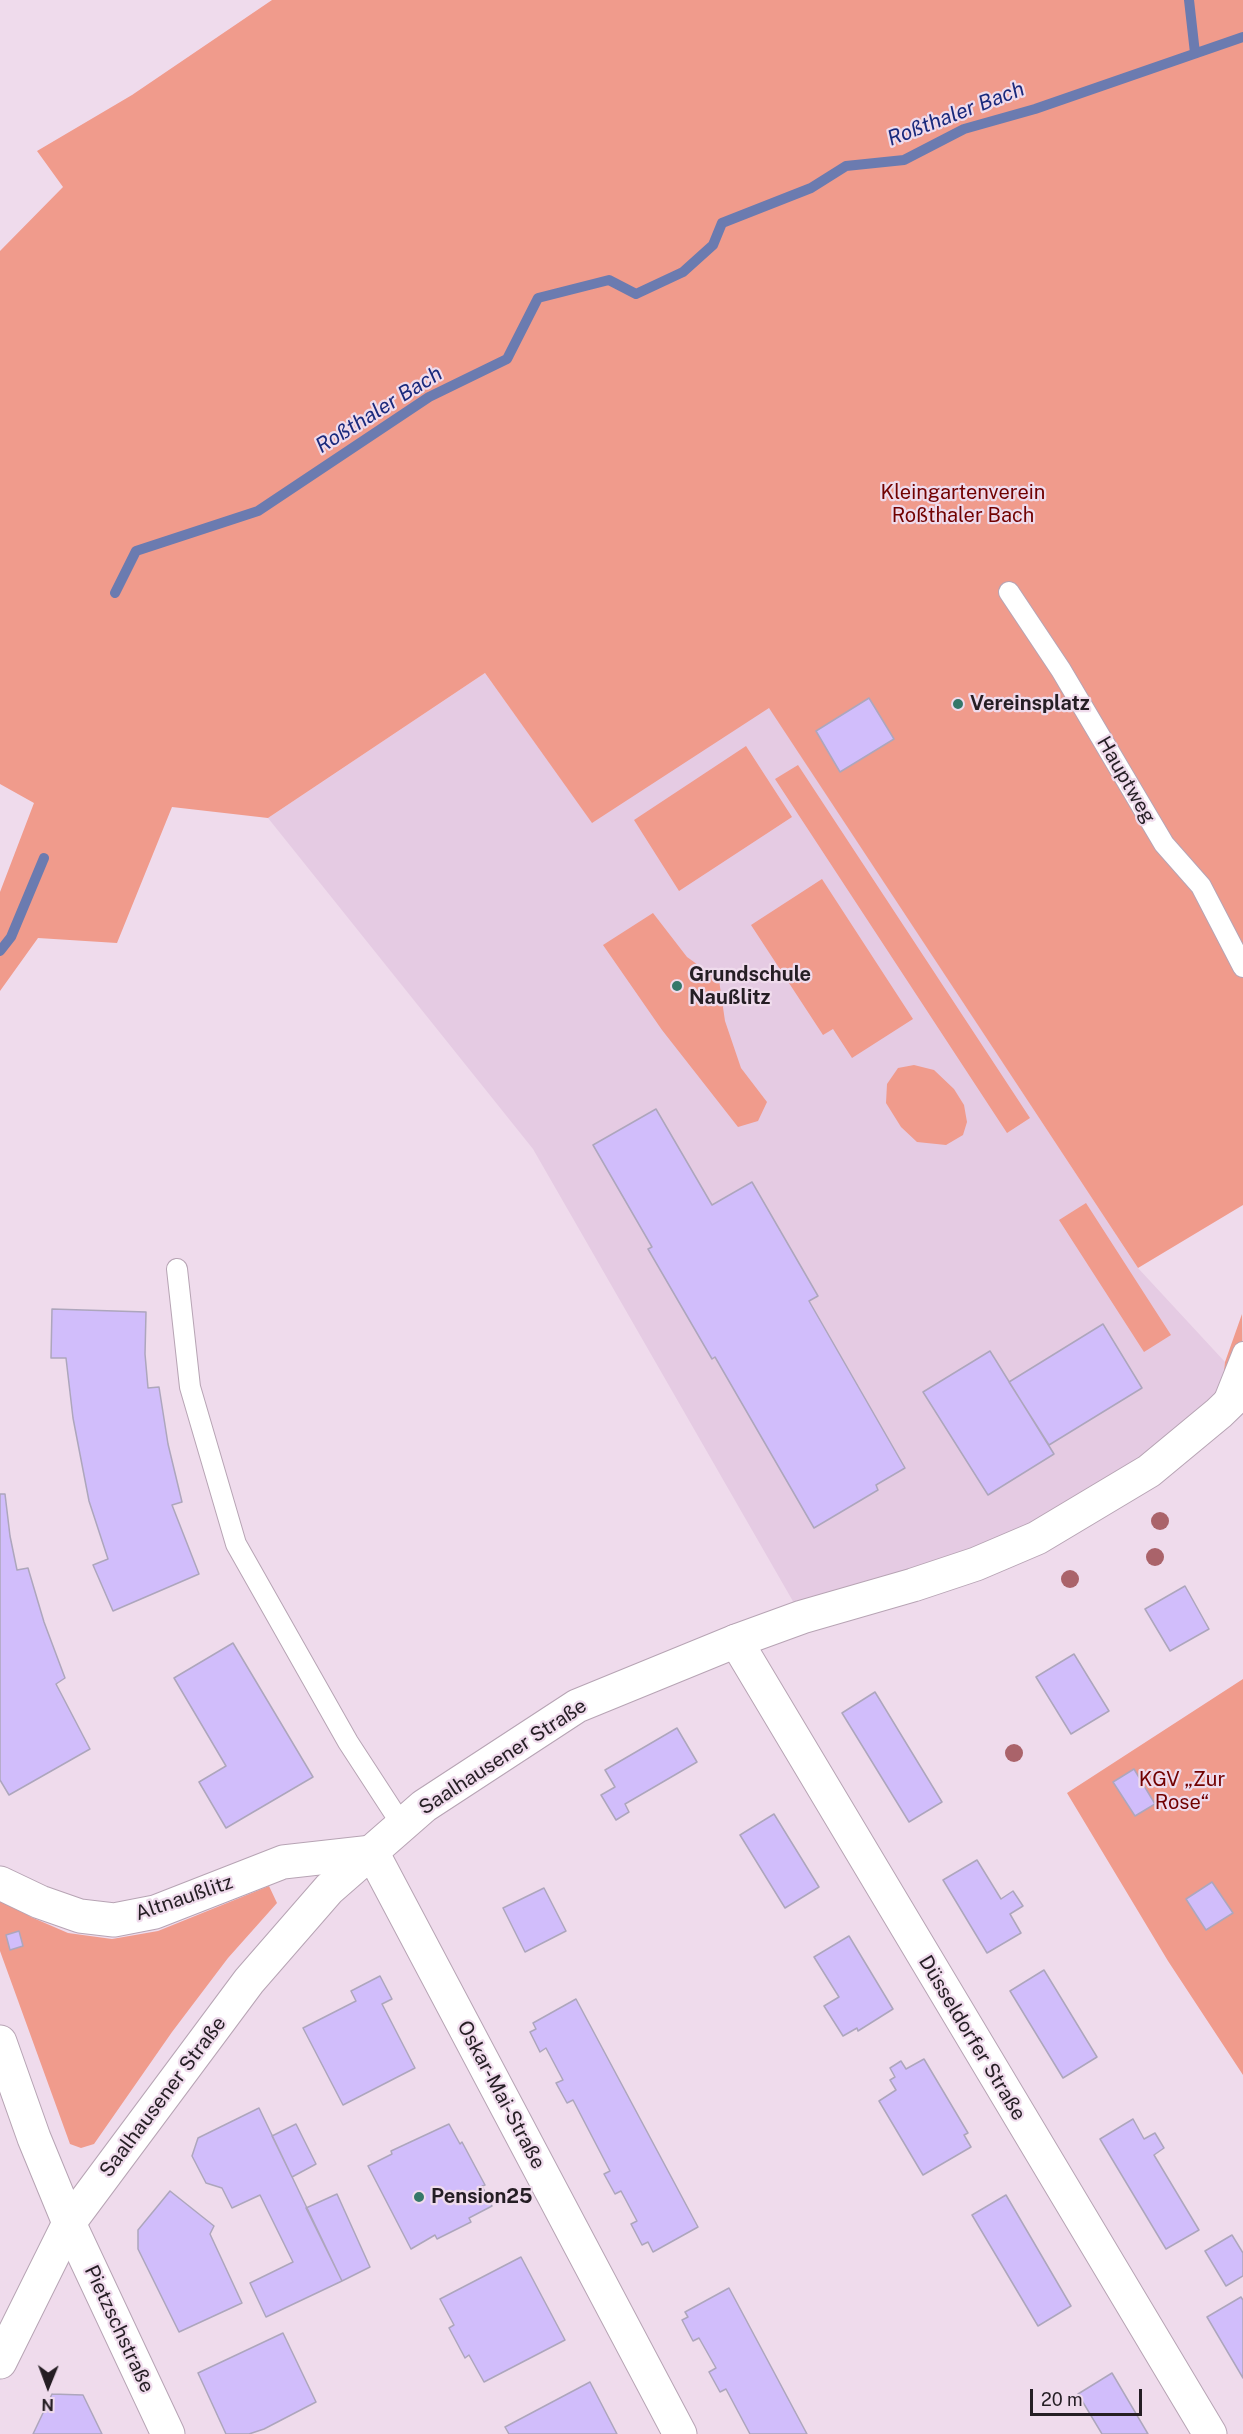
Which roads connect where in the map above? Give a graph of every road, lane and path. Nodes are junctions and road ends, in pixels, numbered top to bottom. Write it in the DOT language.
graph roads {
  1 [pos="1009,592"];
  2 [pos="1243,967"];
  3 [pos="177,1269"];
  4 [pos="1243,1352"];
  5 [pos="1243,1390"];
  6 [pos="1219,1413"];
  7 [pos="736,1641"];
  8 [pos="402,1825"];
  9 [pos="372,1852"];
  10 [pos="0,1883"];
  11 [pos="0,2042"];
  12 [pos="69,2223"];
  13 [pos="0,2362"];
  14 [pos="168,2434"];
  15 [pos="680,2434"];
  16 [pos="1210,2434"];
  1 -- 2 [label="lane, Hauptweg"];
  3 -- 8 [label="lane"];
  4 -- 6 [label="lane"];
  5 -- 6 [label="street, Saalhausener Straße"];
  6 -- 7 [label="street, Saalhausener Straße"];
  7 -- 8 [label="street, Saalhausener Straße"];
  7 -- 16 [label="street, Düsseldorfer Straße"];
  8 -- 9 [label="street, Saalhausener Straße"];
  9 -- 10 [label="street, Altnaußlitz"];
  9 -- 12 [label="street, Saalhausener Straße"];
  9 -- 15 [label="street, Oskar-Mai-Straße"];
  11 -- 12 [label="street"];
  12 -- 13 [label="street, Saalhausener Straße"];
  12 -- 14 [label="street, Pietzschstraße"];
}
